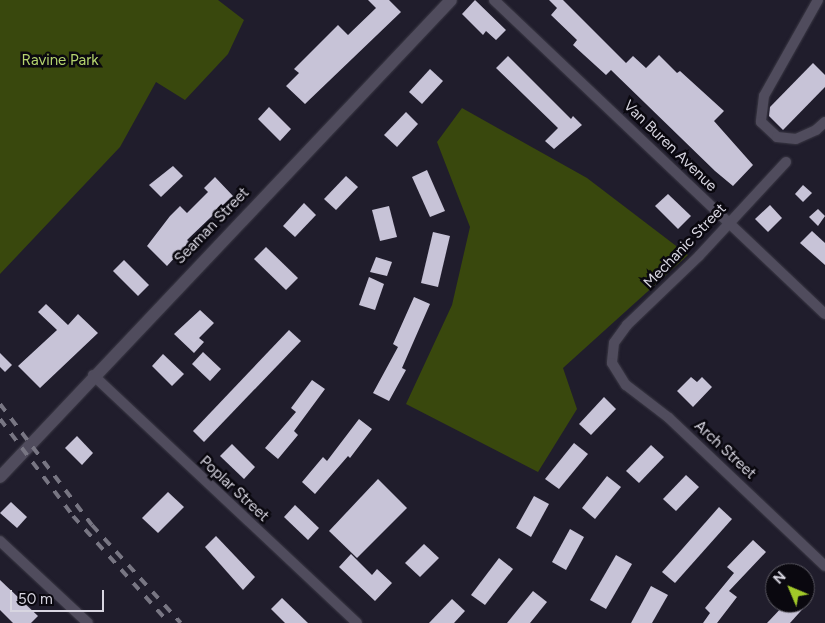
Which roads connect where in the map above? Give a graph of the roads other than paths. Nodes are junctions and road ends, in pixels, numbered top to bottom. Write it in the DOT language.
graph roads {
  1 [pos="451,0"];
  2 [pos="494,0"];
  3 [pos="818,0"];
  4 [pos="825,122"];
  5 [pos="786,162"];
  6 [pos="728,223"];
  7 [pos="825,314"];
  8 [pos="612,353"];
  9 [pos="93,376"];
  10 [pos="0,477"];
  11 [pos="0,540"];
  12 [pos="825,566"];
  13 [pos="353,622"];
  14 [pos="88,623"];
  1 -- 9 [label="street, Seaman Street"];
  2 -- 6 [label="street, Van Buren Avenue"];
  3 -- 4 [label="street"];
  5 -- 6 [label="street, Mechanic Street"];
  6 -- 7 [label="street, Van Buren Avenue"];
  6 -- 8 [label="street, Mechanic Street"];
  8 -- 12 [label="street, Arch Street"];
  9 -- 10 [label="street, Seaman Street"];
  9 -- 13 [label="street, Poplar Street"];
  11 -- 14 [label="street"];
}
